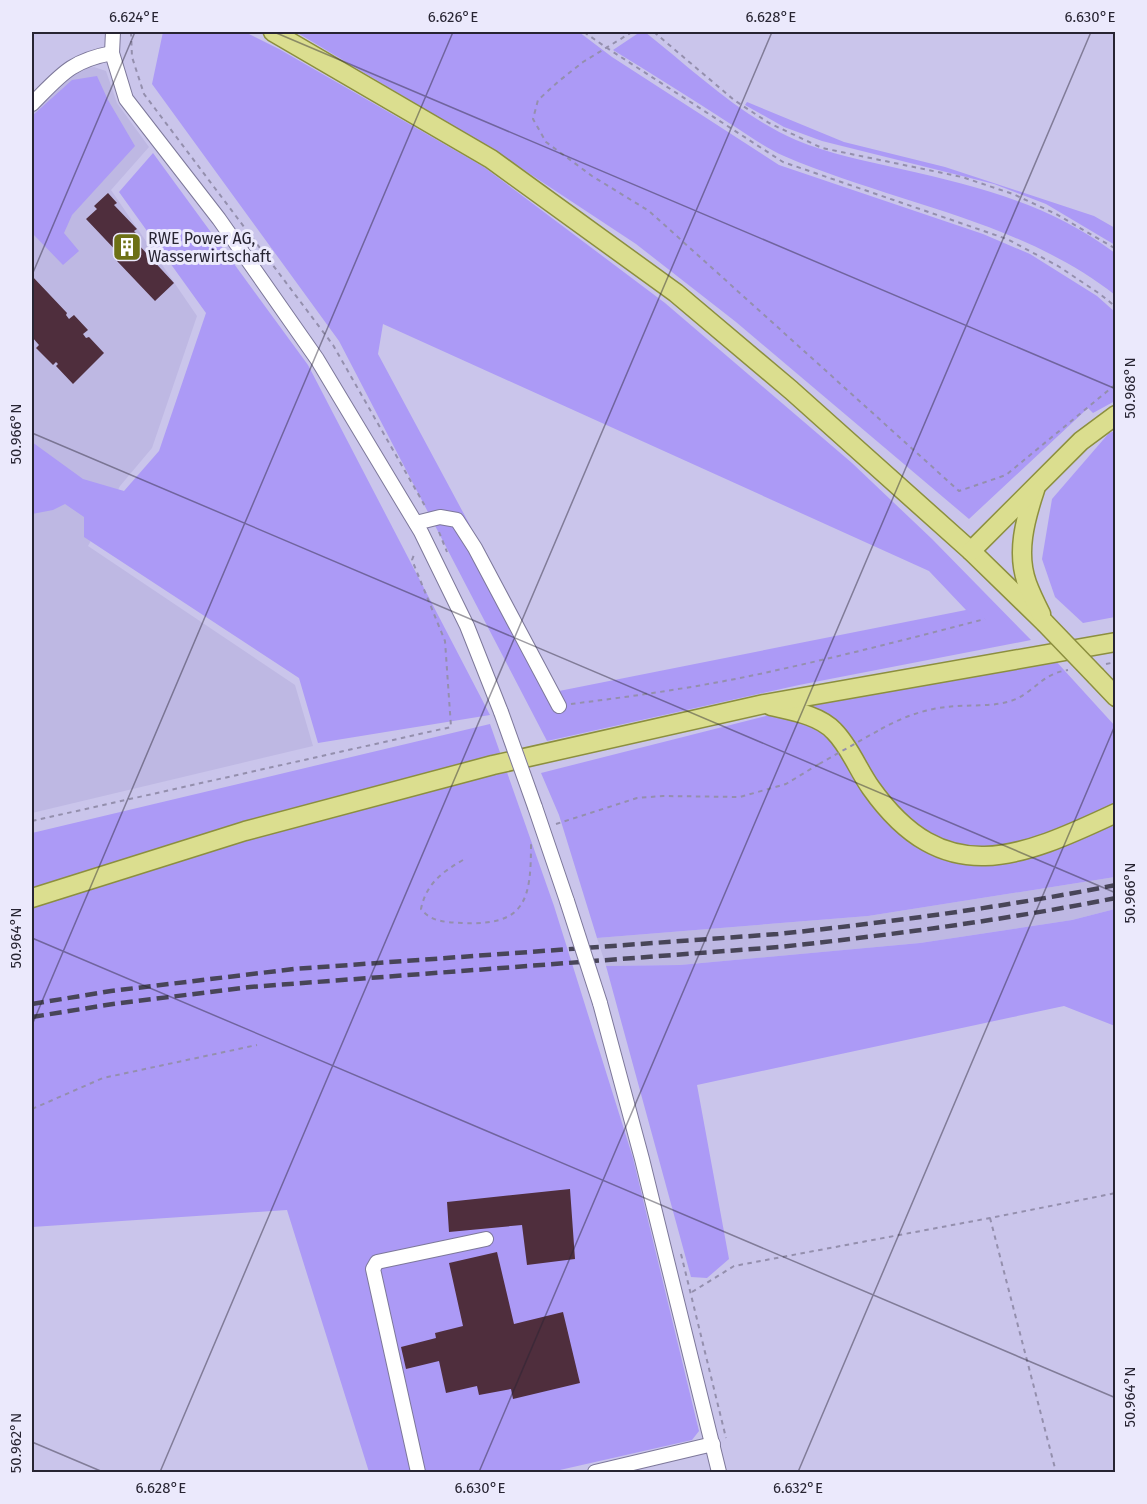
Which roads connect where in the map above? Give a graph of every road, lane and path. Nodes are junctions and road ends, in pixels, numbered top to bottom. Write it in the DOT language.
graph roads {
  1 [pos="113,32"];
  2 [pos="273,32"];
  3 [pos="584,32"];
  4 [pos="632,32"];
  5 [pos="654,32"];
  6 [pos="607,48"];
  7 [pos="112,52"];
  8 [pos="32,104"];
  9 [pos="1116,249"];
  10 [pos="1116,307"];
  11 [pos="1116,384"];
  12 [pos="1116,415"];
  13 [pos="1036,487"];
  14 [pos="419,528"];
  15 [pos="971,551"];
  16 [pos="985,619"];
  17 [pos="1045,623"];
  18 [pos="1116,642"];
  19 [pos="1116,662"];
  20 [pos="1071,670"];
  21 [pos="1100,670"];
  22 [pos="1116,697"];
  23 [pos="764,704"];
  24 [pos="559,706"];
  25 [pos="537,812"];
  26 [pos="1116,813"];
  27 [pos="32,821"];
  28 [pos="556,824"];
  29 [pos="463,860"];
  30 [pos="32,898"];
  31 [pos="257,1046"];
  32 [pos="32,1109"];
  33 [pos="1116,1192"];
  34 [pos="990,1218"];
  35 [pos="486,1239"];
  36 [pos="691,1292"];
  37 [pos="713,1444"];
  38 [pos="418,1473"];
  39 [pos="595,1473"];
  40 [pos="719,1473"];
  41 [pos="1056,1473"];
  1 -- 7 [label="street"];
  2 -- 15 [label="main road"];
  3 -- 6 [label="path"];
  4 -- 6 [label="path"];
  5 -- 9 [label="path"];
  6 -- 10 [label="path"];
  6 -- 11 [label="path"];
  7 -- 8 [label="street"];
  7 -- 14 [label="street"];
  12 -- 13 [label="main road"];
  13 -- 15 [label="main road"];
  13 -- 17 [label="main road"];
  14 -- 24 [label="street"];
  14 -- 25 [label="street, bridge"];
  14 -- 27 [label="path"];
  15 -- 17 [label="main road"];
  16 -- 24 [label="path"];
  17 -- 21 [label="main road, bridge"];
  18 -- 23 [label="main road"];
  19 -- 21 [label="path"];
  20 -- 28 [label="path, bridge"];
  21 -- 22 [label="main road"];
  23 -- 26 [label="main road"];
  23 -- 30 [label="main road"];
  25 -- 29 [label="path"];
  25 -- 37 [label="street, bridge"];
  31 -- 32 [label="path"];
  33 -- 34 [label="path"];
  34 -- 36 [label="path"];
  34 -- 41 [label="path"];
  35 -- 38 [label="street"];
  37 -- 39 [label="street"];
  37 -- 40 [label="street"];
}
